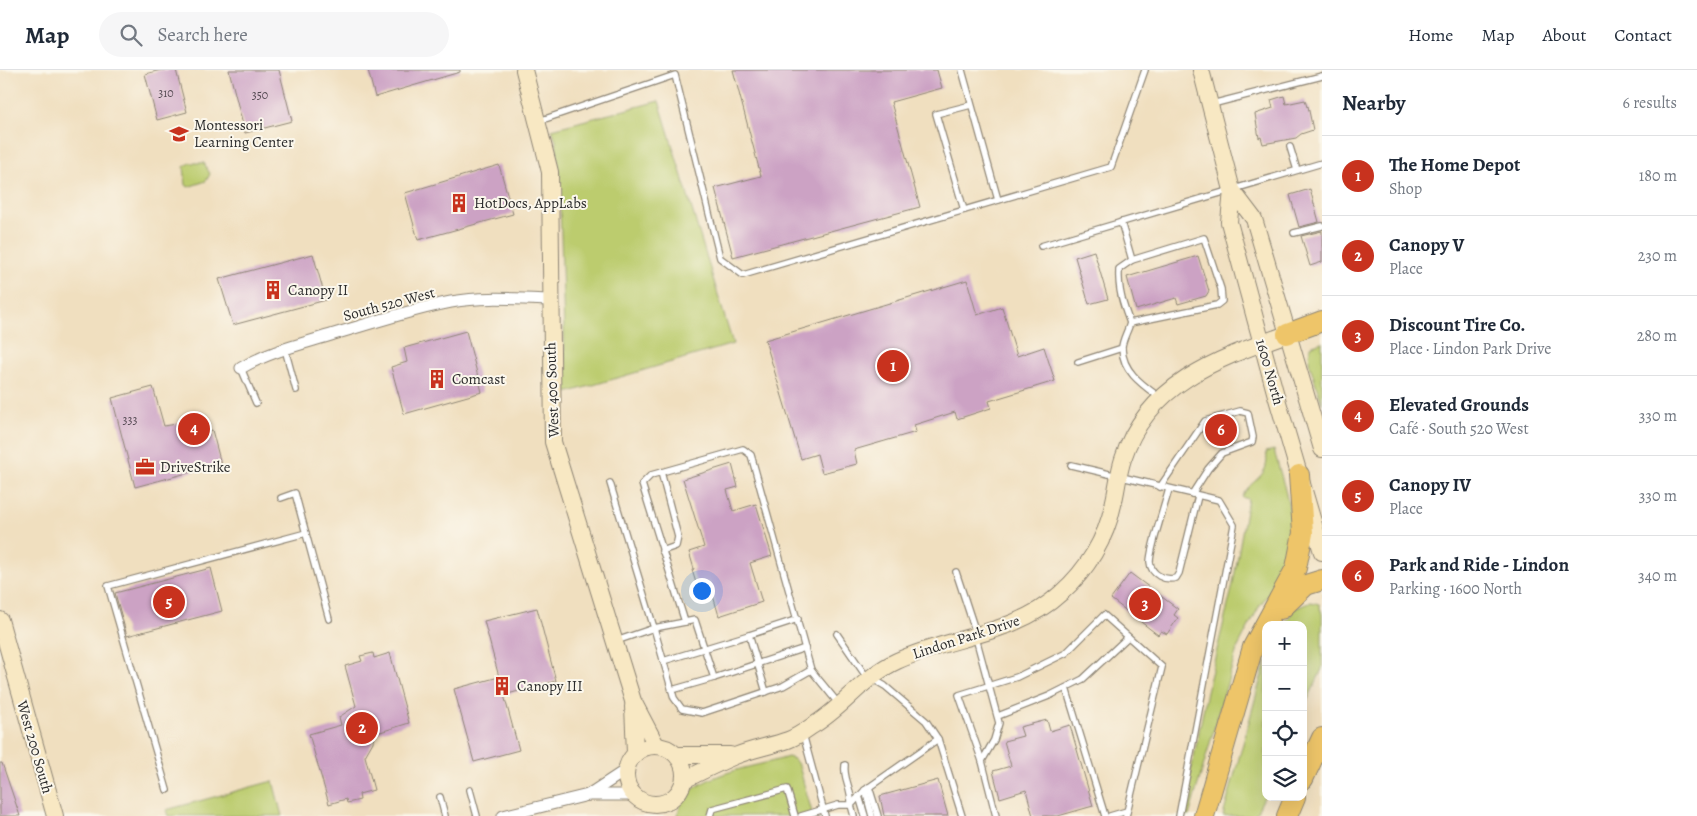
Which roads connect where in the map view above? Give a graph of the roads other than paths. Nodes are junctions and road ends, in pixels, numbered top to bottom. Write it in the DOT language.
graph roads {
  1 [pos="524,70"];
  2 [pos="962,70"];
  3 [pos="1145,70"];
  4 [pos="1201,70"];
  5 [pos="1320,70"];
  6 [pos="1322,75"];
  7 [pos="971,105"];
  8 [pos="1210,105"];
  9 [pos="537,121"];
  10 [pos="1290,146"];
  11 [pos="1322,163"];
  12 [pos="1297,170"];
  13 [pos="1232,190"];
  14 [pos="998,200"];
  15 [pos="964,210"];
  16 [pos="1121,222"];
  17 [pos="1322,226"];
  18 [pos="1294,233"];
  19 [pos="1041,246"];
  20 [pos="1132,260"];
  21 [pos="550,300"];
  22 [pos="1322,321"];
  23 [pos="1130,324"];
  24 [pos="1287,334"];
  25 [pos="1261,343"];
  26 [pos="1122,348"];
  27 [pos="285,349"];
  28 [pos="1078,362"];
  29 [pos="242,368"];
  30 [pos="296,390"];
  31 [pos="1161,398"];
  32 [pos="256,403"];
  33 [pos="1322,449"];
  34 [pos="1070,465"];
  35 [pos="661,472"];
  36 [pos="1299,475"];
  37 [pos="1119,476"];
  38 [pos="610,483"];
  39 [pos="1160,487"];
  40 [pos="1169,489"];
  41 [pos="1195,495"];
  42 [pos="281,498"];
  43 [pos="306,533"];
  44 [pos="662,551"];
  45 [pos="1322,552"];
  46 [pos="956,572"];
  47 [pos="1322,580"];
  48 [pos="329,618"];
  49 [pos="798,619"];
  50 [pos="0,620"];
  51 [pos="1268,621"];
  52 [pos="1270,621"];
  53 [pos="685,622"];
  54 [pos="654,628"];
  55 [pos="1262,632"];
  56 [pos="749,634"];
  57 [pos="837,634"];
  58 [pos="976,636"];
  59 [pos="1128,637"];
  60 [pos="614,642"];
  61 [pos="704,648"];
  62 [pos="805,648"];
  63 [pos="663,661"];
  64 [pos="758,664"];
  65 [pos="811,670"];
  66 [pos="714,678"];
  67 [pos="870,679"];
  68 [pos="989,685"];
  69 [pos="1066,688"];
  70 [pos="672,690"];
  71 [pos="766,692"];
  72 [pos="633,701"];
  73 [pos="839,705"];
  74 [pos="998,716"];
  75 [pos="802,732"];
  76 [pos="1322,738"];
  77 [pos="938,739"];
  78 [pos="656,745"];
  79 [pos="635,753"];
  80 [pos="736,755"];
  81 [pos="677,756"];
  82 [pos="982,761"];
  83 [pos="845,765"];
  84 [pos="626,770"];
  85 [pos="1307,770"];
  86 [pos="684,780"];
  87 [pos="867,788"];
  88 [pos="167,790"];
  89 [pos="470,790"];
  90 [pos="588,795"];
  91 [pos="633,795"];
  92 [pos="859,796"];
  93 [pos="440,798"];
  94 [pos="673,799"];
  95 [pos="1293,801"];
  96 [pos="851,805"];
  97 [pos="654,810"];
  98 [pos="825,813"];
  99 [pos="1126,813"];
  100 [pos="55,816"];
  101 [pos="445,816"];
  102 [pos="477,816"];
  103 [pos="504,816"];
  104 [pos="673,816"];
  105 [pos="710,816"];
  106 [pos="795,816"];
  107 [pos="801,816"];
  108 [pos="854,816"];
  109 [pos="865,816"];
  110 [pos="872,816"];
  111 [pos="878,816"];
  112 [pos="962,816"];
  113 [pos="996,816"];
  114 [pos="1105,816"];
  115 [pos="1110,816"];
  116 [pos="1179,816"];
  117 [pos="1204,816"];
  118 [pos="1286,816"];
  1 -- 9 [label="street, West 400 South"];
  2 -- 7 [label="lane"];
  3 -- 14 [label="lane"];
  4 -- 8 [label="street, 1600 North"];
  5 -- 6 [label="lane"];
  6 -- 8 [label="lane"];
  7 -- 14 [label="lane"];
  7 -- 15 [label="lane"];
  8 -- 13 [label="street, 1600 North"];
  9 -- 15 [label="lane"];
  9 -- 21 [label="street, West 400 South"];
  10 -- 12 [label="lane"];
  11 -- 12 [label="lane"];
  12 -- 13 [label="lane"];
  13 -- 16 [label="lane"];
  13 -- 24 [label="street, 1600 North"];
  13 -- 25 [label="street, 1600 North"];
  14 -- 15 [label="lane"];
  16 -- 19 [label="lane"];
  16 -- 20 [label="lane"];
  17 -- 18 [label="lane"];
  20 -- 23 [label="lane"];
  20 -- 23 [label="lane"];
  21 -- 27 [label="street, South 520 West"];
  21 -- 60 [label="street, West 400 South"];
  22 -- 24 [label="highway"];
  23 -- 26 [label="lane"];
  24 -- 25 [label="street, Lindon Park Drive"];
  24 -- 33 [label="street, 1600 North"];
  25 -- 31 [label="street, Lindon Park Drive"];
  25 -- 36 [label="street, 1600 North"];
  26 -- 28 [label="lane"];
  26 -- 31 [label="lane"];
  27 -- 29 [label="street, South 520 West"];
  27 -- 30 [label="lane"];
  29 -- 32 [label="lane"];
  31 -- 37 [label="street, Lindon Park Drive"];
  34 -- 37 [label="lane"];
  35 -- 44 [label="lane"];
  35 -- 44 [label="lane"];
  35 -- 49 [label="lane"];
  36 -- 45 [label="street, 1600 North"];
  36 -- 51 [label="highway"];
  37 -- 39 [label="lane"];
  37 -- 58 [label="street, Lindon Park Drive"];
  38 -- 54 [label="lane"];
  39 -- 40 [label="lane"];
  39 -- 41 [label="lane"];
  40 -- 41 [label="lane"];
  40 -- 41 [label="lane"];
  41 -- 116 [label="lane"];
  42 -- 43 [label="lane"];
  43 -- 48 [label="lane"];
  43 -- 88 [label="lane"];
  44 -- 53 [label="lane"];
  46 -- 58 [label="lane"];
  47 -- 52 [label="highway"];
  49 -- 56 [label="lane"];
  49 -- 62 [label="lane"];
  50 -- 100 [label="street, West 200 South"];
  53 -- 54 [label="lane"];
  53 -- 61 [label="lane"];
  54 -- 60 [label="lane"];
  54 -- 63 [label="lane"];
  55 -- 117 [label="highway"];
  56 -- 61 [label="lane"];
  56 -- 64 [label="lane"];
  57 -- 67 [label="lane"];
  58 -- 67 [label="street, Lindon Park Drive"];
  58 -- 68 [label="lane"];
  59 -- 68 [label="lane"];
  59 -- 69 [label="lane"];
  59 -- 99 [label="lane"];
  60 -- 72 [label="street, West 400 South"];
  61 -- 63 [label="lane"];
  61 -- 66 [label="lane"];
  62 -- 64 [label="lane"];
  62 -- 65 [label="lane"];
  63 -- 70 [label="lane"];
  64 -- 66 [label="lane"];
  64 -- 71 [label="lane"];
  65 -- 71 [label="lane"];
  65 -- 73 [label="lane"];
  66 -- 70 [label="lane"];
  67 -- 73 [label="street, Lindon Park Drive"];
  67 -- 77 [label="lane"];
  68 -- 74 [label="lane"];
  68 -- 82 [label="lane"];
  69 -- 74 [label="lane"];
  69 -- 114 [label="lane"];
  70 -- 71 [label="lane"];
  72 -- 78 [label="street, West 400 South"];
  72 -- 79 [label="street, West 400 South"];
  73 -- 75 [label="street, Lindon Park Drive"];
  74 -- 82 [label="lane"];
  75 -- 80 [label="street, Lindon Park Drive"];
  75 -- 98 [label="lane"];
  76 -- 85 [label="highway"];
  77 -- 87 [label="lane"];
  77 -- 112 [label="lane"];
  78 -- 79 [label="street"];
  78 -- 81 [label="street"];
  79 -- 84 [label="street"];
  80 -- 81 [label="street, Lindon Park Drive"];
  80 -- 86 [label="street, Lindon Park Drive"];
  81 -- 86 [label="street"];
  82 -- 113 [label="lane"];
  83 -- 96 [label="lane"];
  84 -- 90 [label="street"];
  84 -- 91 [label="street"];
  86 -- 94 [label="street"];
  87 -- 92 [label="lane"];
  87 -- 110 [label="lane"];
  87 -- 111 [label="lane"];
  89 -- 102 [label="lane"];
  90 -- 91 [label="street"];
  90 -- 103 [label="street"];
  91 -- 97 [label="street"];
  92 -- 96 [label="lane"];
  92 -- 109 [label="lane"];
  93 -- 101 [label="lane"];
  94 -- 97 [label="street"];
  94 -- 104 [label="street"];
  95 -- 118 [label="highway"];
  96 -- 98 [label="lane"];
  96 -- 108 [label="lane"];
  98 -- 107 [label="lane"];
  99 -- 115 [label="lane"];
  105 -- 106 [label="lane"];
}
